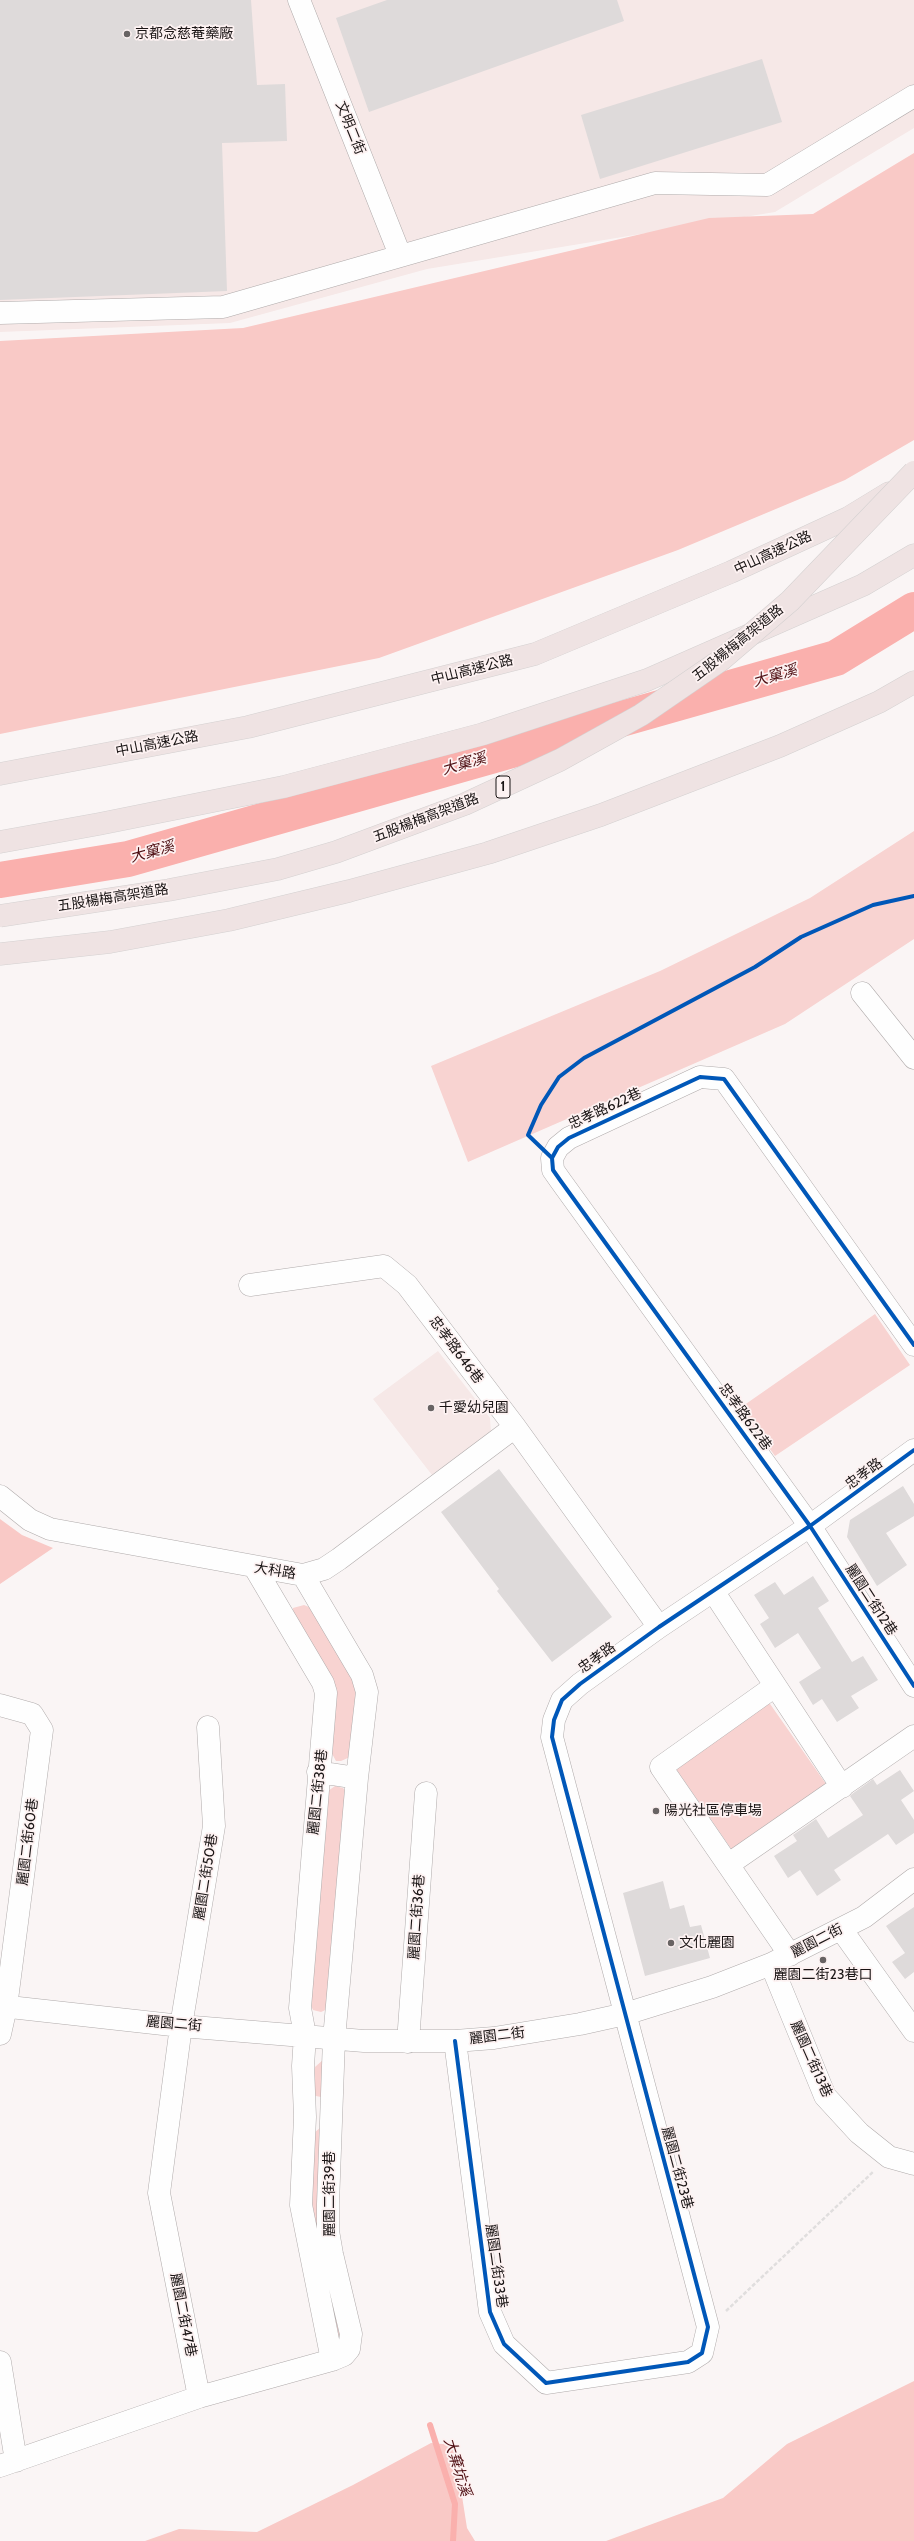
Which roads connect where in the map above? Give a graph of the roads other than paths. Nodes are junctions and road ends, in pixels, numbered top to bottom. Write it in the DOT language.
graph roads {
  1 [pos="300,0"];
  2 [pos="914,96"];
  3 [pos="400,256"];
  4 [pos="0,313"];
  5 [pos="914,472"];
  6 [pos="914,478"];
  7 [pos="914,555"];
  8 [pos="914,682"];
  9 [pos="0,774"];
  10 [pos="0,842"];
  11 [pos="0,916"];
  12 [pos="0,954"];
  13 [pos="862,993"];
  14 [pos="914,1058"];
  15 [pos="250,1285"];
  16 [pos="914,1345"];
  17 [pos="515,1427"];
  18 [pos="914,1450"];
  19 [pos="0,1496"];
  20 [pos="810,1526"];
  21 [pos="255,1568"];
  22 [pos="303,1575"];
  23 [pos="713,1591"];
  24 [pos="659,1627"];
  25 [pos="775,1686"];
  26 [pos="914,1686"];
  27 [pos="0,1705"];
  28 [pos="208,1727"];
  29 [pos="914,1736"];
  30 [pos="318,1772"];
  31 [pos="357,1778"];
  32 [pos="842,1787"];
  33 [pos="426,1793"];
  34 [pos="729,1864"];
  35 [pos="914,1879"];
  36 [pos="841,1929"];
  37 [pos="780,1959"];
  38 [pos="3,2006"];
  39 [pos="625,2014"];
  40 [pos="182,2026"];
  41 [pos="914,2031"];
  42 [pos="0,2034"];
  43 [pos="306,2035"];
  44 [pos="334,2039"];
  45 [pos="408,2042"];
  46 [pos="455,2042"];
  47 [pos="305,2117"];
  48 [pos="331,2118"];
  49 [pos="914,2164"];
  50 [pos="708,2327"];
  51 [pos="332,2360"];
  52 [pos="0,2362"];
  53 [pos="199,2397"];
  54 [pos="8,2463"];
  1 -- 3 [label="street, 文明二街"];
  2 -- 3 [label="street"];
  3 -- 4 [label="street"];
  5 -- 11 [label="highway, 五股楊梅高架道路 / 1, bridge"];
  6 -- 9 [label="highway, 中山高速公路"];
  7 -- 10 [label="highway"];
  8 -- 12 [label="highway"];
  13 -- 14 [label="street"];
  15 -- 17 [label="street, 忠孝路646巷"];
  16 -- 20 [label="street, 忠孝路622巷"];
  17 -- 22 [label="street, 大科路"];
  17 -- 24 [label="street, 忠孝路646巷"];
  18 -- 20 [label="street, 忠孝路"];
  19 -- 21 [label="street, 大科路"];
  20 -- 23 [label="street, 忠孝路"];
  20 -- 26 [label="street, 麗園二街12巷"];
  21 -- 22 [label="street, 大科路"];
  21 -- 30 [label="street, 麗園二街38巷"];
  22 -- 31 [label="street"];
  23 -- 24 [label="street, 忠孝路"];
  23 -- 25 [label="street"];
  24 -- 39 [label="street, 忠孝路"];
  25 -- 32 [label="street"];
  25 -- 34 [label="street, 麗園二街13巷"];
  27 -- 38 [label="street, 麗園二街60巷"];
  28 -- 40 [label="street, 麗園二街50巷"];
  29 -- 32 [label="street"];
  30 -- 31 [label="street"];
  30 -- 43 [label="street, 麗園二街38巷"];
  31 -- 44 [label="street"];
  32 -- 34 [label="street"];
  33 -- 45 [label="street, 麗園二街36巷"];
  34 -- 37 [label="street, 麗園二街13巷"];
  35 -- 36 [label="street, 麗園二街"];
  36 -- 37 [label="street, 麗園二街"];
  36 -- 41 [label="street"];
  37 -- 39 [label="street, 麗園二街"];
  37 -- 49 [label="street, 麗園二街13巷"];
  38 -- 40 [label="street, 麗園二街"];
  38 -- 42 [label="street, 麗園二街60巷"];
  39 -- 46 [label="street, 麗園二街"];
  39 -- 50 [label="street, 麗園二街23巷"];
  40 -- 43 [label="street, 麗園二街"];
  40 -- 53 [label="street, 麗園二街47巷"];
  43 -- 44 [label="street, 麗園二街"];
  43 -- 47 [label="street, 麗園二街39巷"];
  44 -- 45 [label="street, 麗園二街"];
  44 -- 48 [label="street, 麗園二街39巷"];
  45 -- 46 [label="street, 麗園二街"];
  46 -- 50 [label="street, 麗園二街33巷"];
  47 -- 48 [label="street"];
  47 -- 51 [label="street, 麗園二街39巷"];
  48 -- 51 [label="street, 麗園二街39巷"];
  51 -- 53 [label="street, 麗園二街39巷"];
  52 -- 54 [label="street"];
  53 -- 54 [label="street"];
}
